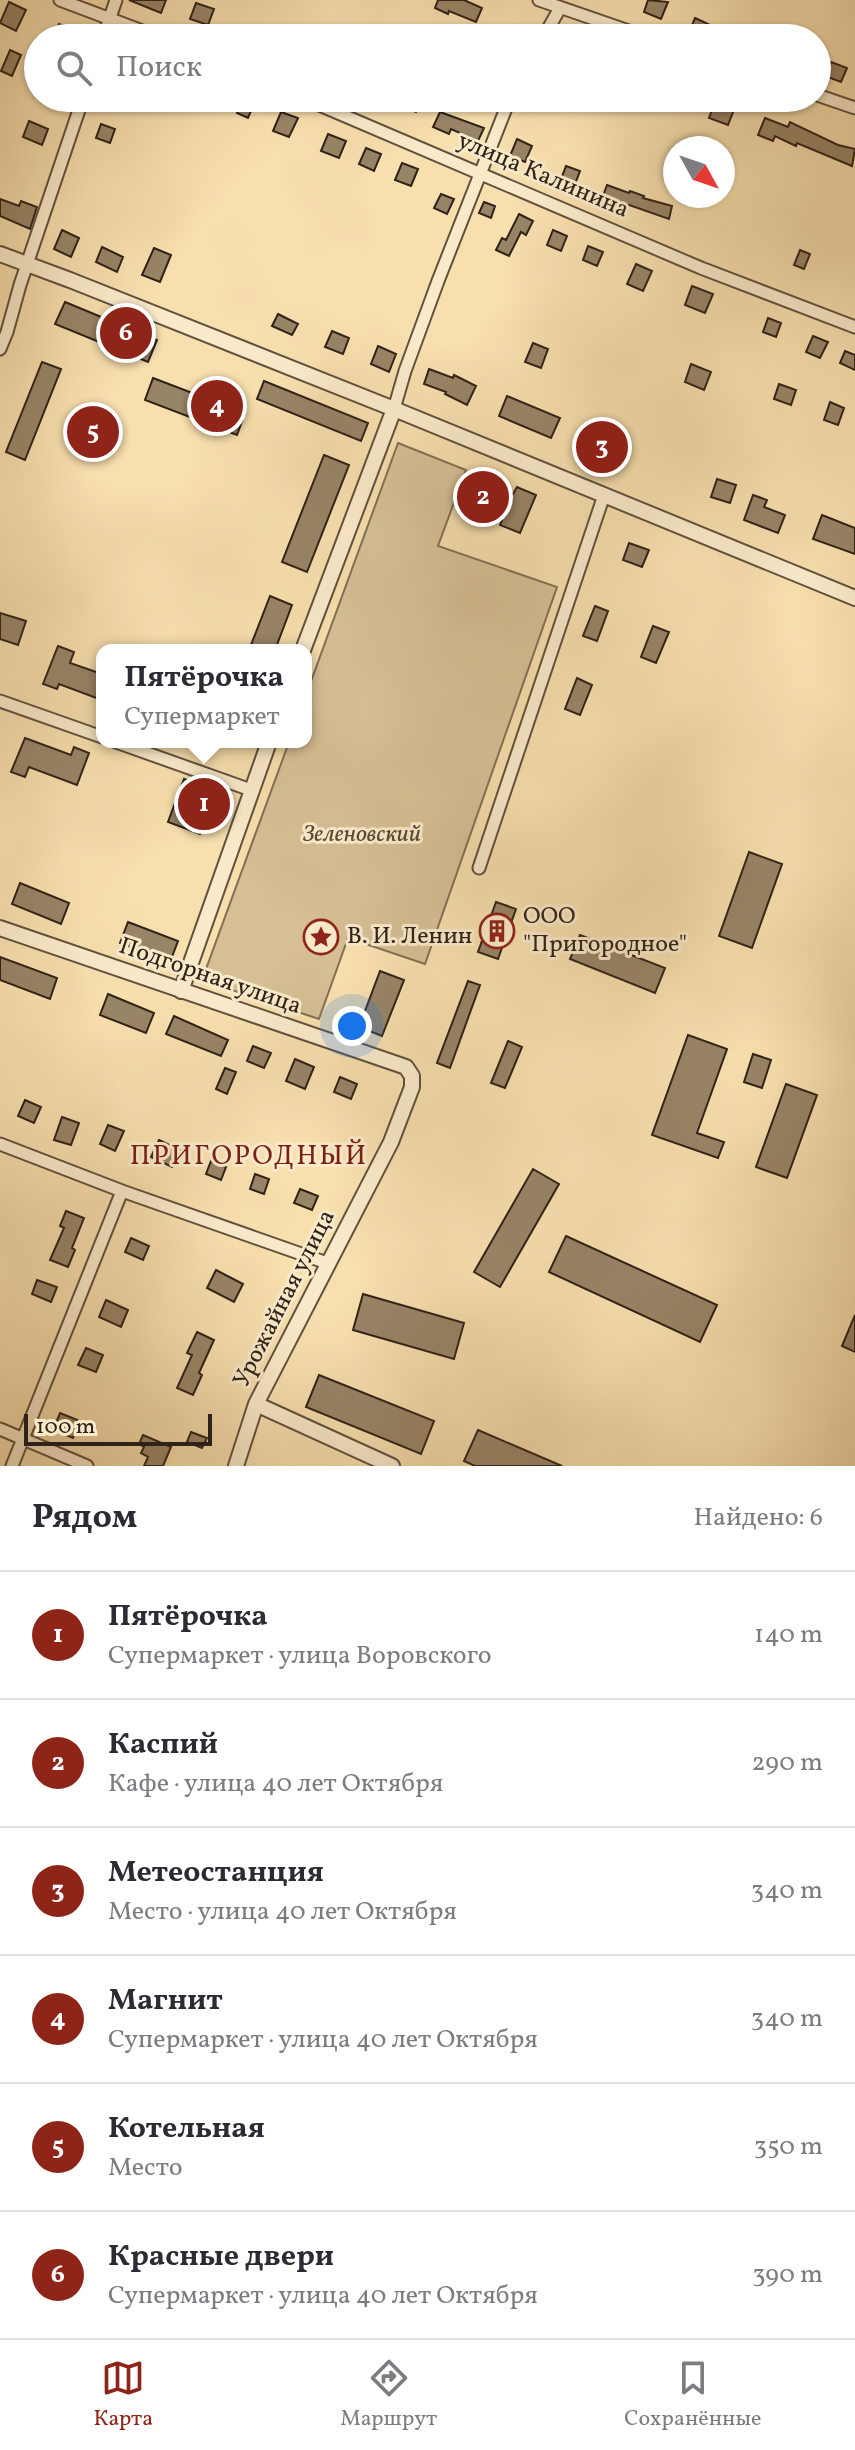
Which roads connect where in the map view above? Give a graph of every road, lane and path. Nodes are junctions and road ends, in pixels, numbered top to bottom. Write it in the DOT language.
graph roads {
  1 [pos="60,0"];
  2 [pos="116,0"];
  3 [pos="539,0"];
  4 [pos="560,8"];
  5 [pos="110,18"];
  6 [pos="108,24"];
  7 [pos="125,24"];
  8 [pos="551,24"];
  9 [pos="607,24"];
  10 [pos="831,100"];
  11 [pos="855,108"];
  12 [pos="78,112"];
  13 [pos="336,112"];
  14 [pos="505,112"];
  15 [pos="481,173"];
  16 [pos="0,254"];
  17 [pos="27,264"];
  18 [pos="855,327"];
  19 [pos="0,349"];
  20 [pos="394,409"];
  21 [pos="604,495"];
  22 [pos="855,598"];
  23 [pos="305,644"];
  24 [pos="0,701"];
  25 [pos="96,735"];
  26 [pos="133,748"];
  27 [pos="267,748"];
  28 [pos="251,790"];
  29 [pos="479,868"];
  30 [pos="0,928"];
  31 [pos="181,991"];
  32 [pos="406,1067"];
  33 [pos="0,1144"];
  34 [pos="122,1191"];
  35 [pos="327,1263"];
  36 [pos="256,1404"];
  37 [pos="0,1429"];
  38 [pos="22,1439"];
  39 [pos="12,1466"];
  40 [pos="87,1466"];
  41 [pos="236,1466"];
  42 [pos="392,1466"];
  1 -- 5 [label="street"];
  2 -- 5 [label="street"];
  3 -- 4 [label="street"];
  4 -- 8 [label="street"];
  4 -- 9 [label="street"];
  5 -- 6 [label="street"];
  5 -- 7 [label="street"];
  10 -- 11 [label="street"];
  12 -- 17 [label="street"];
  13 -- 15 [label="street, улица Калинина"];
  14 -- 15 [label="street"];
  15 -- 18 [label="street, улица Калинина"];
  15 -- 20 [label="street"];
  16 -- 17 [label="street"];
  17 -- 19 [label="street"];
  17 -- 20 [label="street"];
  20 -- 21 [label="street"];
  20 -- 23 [label="street"];
  21 -- 22 [label="street"];
  21 -- 29 [label="street"];
  24 -- 25 [label="street"];
  26 -- 28 [label="street"];
  27 -- 28 [label="street"];
  28 -- 31 [label="street"];
  30 -- 31 [label="street, Подгорная улица"];
  31 -- 32 [label="street, Подгорная улица"];
  32 -- 35 [label="street, Урожайная улица"];
  33 -- 34 [label="street"];
  34 -- 35 [label="street"];
  34 -- 38 [label="street"];
  35 -- 36 [label="street, Урожайная улица"];
  36 -- 41 [label="street, Урожайная улица"];
  36 -- 42 [label="street"];
  37 -- 38 [label="street"];
  38 -- 39 [label="street"];
  38 -- 40 [label="street"];
}
